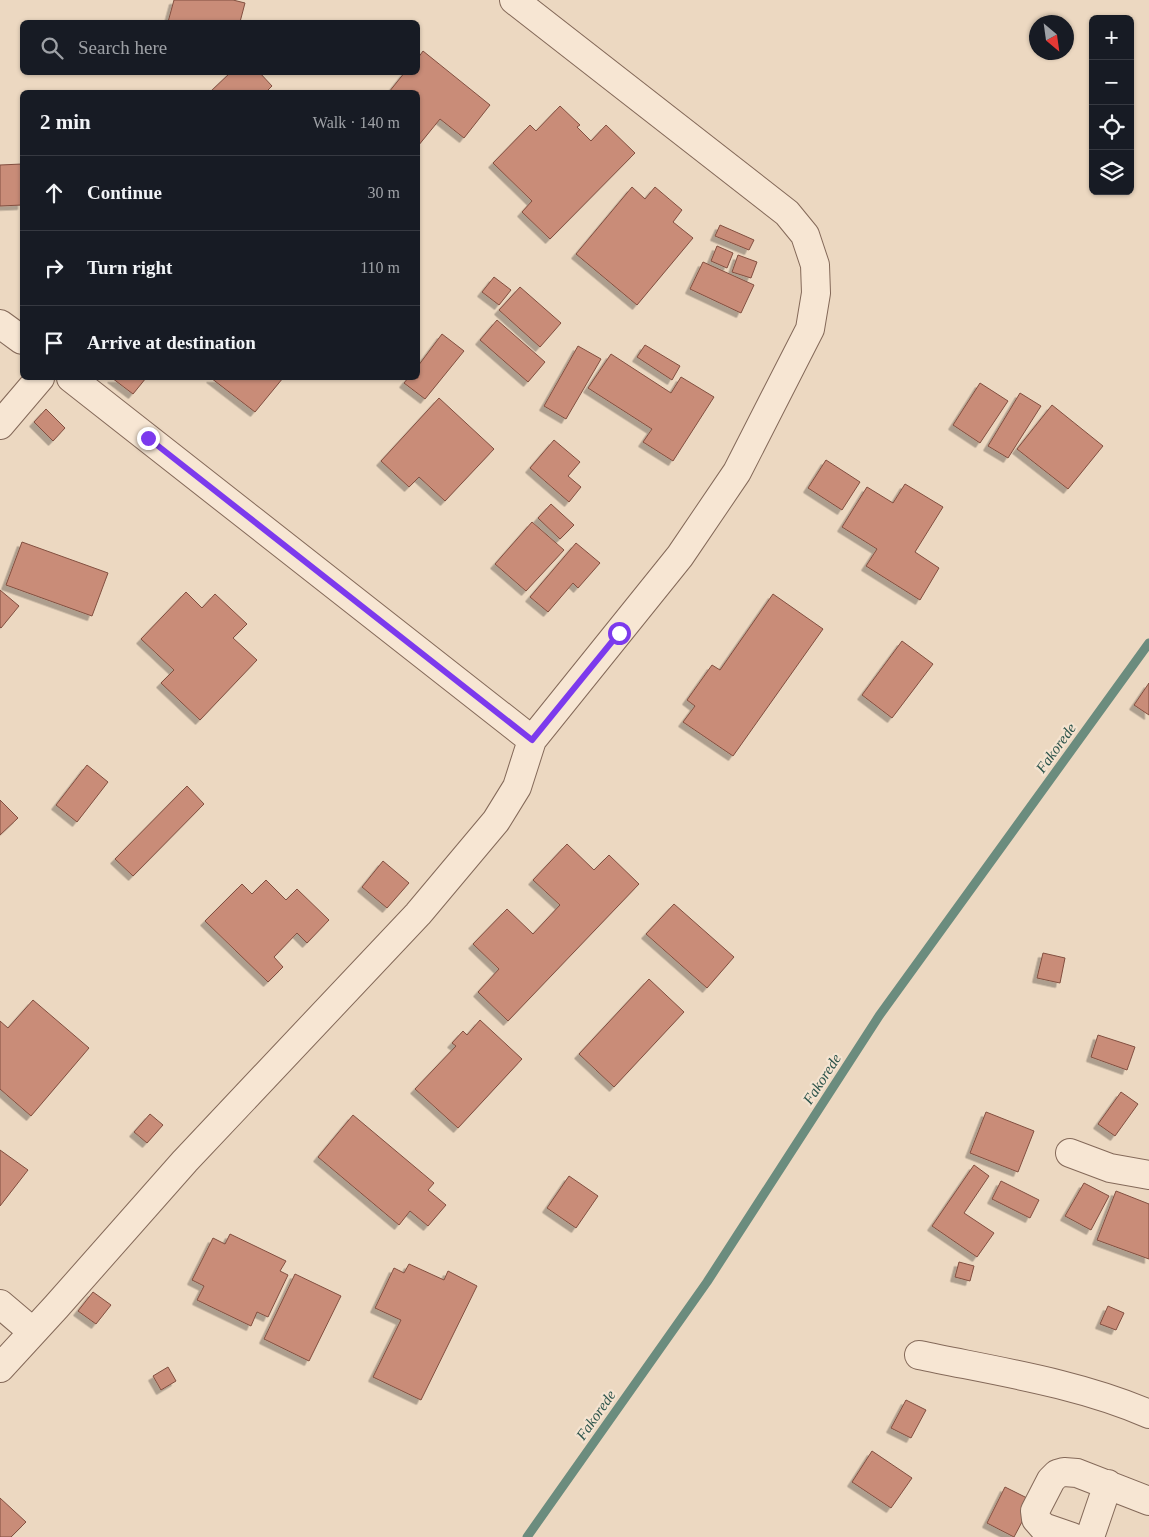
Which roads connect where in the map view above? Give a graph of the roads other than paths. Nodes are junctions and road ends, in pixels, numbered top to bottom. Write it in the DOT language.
graph roads {
  1 [pos="514,0"];
  2 [pos="0,324"];
  3 [pos="20,339"];
  4 [pos="38,380"];
  5 [pos="74,380"];
  6 [pos="0,425"];
  7 [pos="532,740"];
  8 [pos="1070,1153"];
  9 [pos="1149,1175"];
  10 [pos="0,1304"];
  11 [pos="33,1332"];
  12 [pos="919,1354"];
  13 [pos="0,1368"];
  14 [pos="1149,1414"];
  15 [pos="1108,1484"];
  16 [pos="1149,1501"];
  17 [pos="1072,1537"];
  18 [pos="1090,1537"];
  1 -- 7 [label="street"];
  2 -- 3 [label="street"];
  4 -- 6 [label="street"];
  5 -- 7 [label="street"];
  7 -- 11 [label="street"];
  8 -- 9 [label="street"];
  10 -- 11 [label="street"];
  11 -- 13 [label="street"];
  12 -- 14 [label="street"];
  15 -- 16 [label="street"];
  15 -- 17 [label="street"];
  15 -- 18 [label="street"];
}
